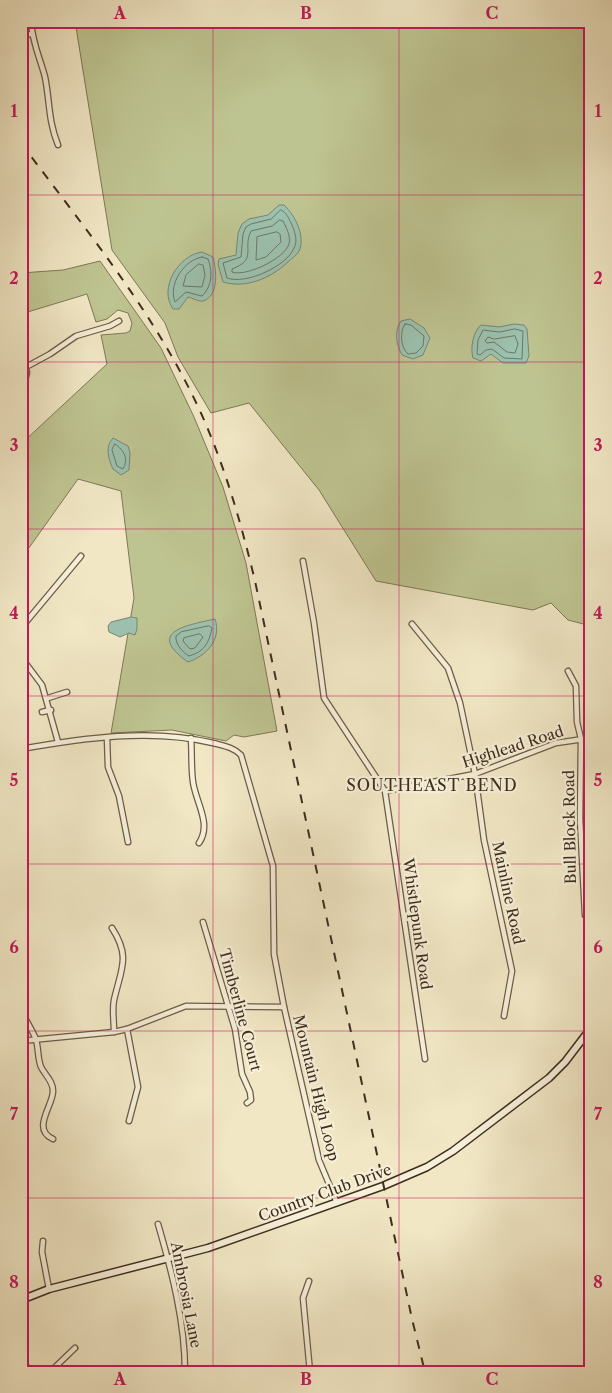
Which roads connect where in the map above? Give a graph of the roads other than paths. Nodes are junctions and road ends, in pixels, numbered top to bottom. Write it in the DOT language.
graph roads {
  1 [pos="31,21"];
  2 [pos="32,34"];
  3 [pos="21,35"];
  4 [pos="58,145"];
  5 [pos="119,321"];
  6 [pos="21,363"];
  7 [pos="26,367"];
  8 [pos="21,385"];
  9 [pos="81,556"];
  10 [pos="303,561"];
  11 [pos="412,624"];
  12 [pos="21,628"];
  13 [pos="21,657"];
  14 [pos="568,671"];
  15 [pos="67,692"];
  16 [pos="48,698"];
  17 [pos="51,710"];
  18 [pos="42,712"];
  19 [pos="107,738"];
  20 [pos="191,738"];
  21 [pos="591,738"];
  22 [pos="581,739"];
  23 [pos="58,742"];
  24 [pos="21,749"];
  25 [pos="475,774"];
  26 [pos="385,791"];
  27 [pos="128,842"];
  28 [pos="199,843"];
  29 [pos="584,915"];
  30 [pos="203,922"];
  31 [pos="112,928"];
  32 [pos="228,1006"];
  33 [pos="284,1007"];
  34 [pos="21,1010"];
  35 [pos="504,1016"];
  36 [pos="591,1028"];
  37 [pos="127,1029"];
  38 [pos="114,1032"];
  39 [pos="36,1038"];
  40 [pos="21,1041"];
  41 [pos="425,1060"];
  42 [pos="247,1103"];
  43 [pos="129,1120"];
  44 [pos="53,1139"];
  45 [pos="337,1203"];
  46 [pos="158,1224"];
  47 [pos="43,1241"];
  48 [pos="168,1258"];
  49 [pos="309,1281"];
  50 [pos="49,1289"];
  51 [pos="21,1300"];
  52 [pos="74,1348"];
  53 [pos="21,1362"];
  54 [pos="33,1372"];
  55 [pos="50,1372"];
  56 [pos="185,1372"];
  57 [pos="310,1372"];
  1 -- 2 [label="street"];
  2 -- 3 [label="street"];
  2 -- 4 [label="street"];
  5 -- 7 [label="street"];
  6 -- 7 [label="street"];
  7 -- 8 [label="street"];
  9 -- 12 [label="street"];
  10 -- 26 [label="street"];
  11 -- 25 [label="street, Mainline Road"];
  13 -- 16 [label="street"];
  14 -- 22 [label="street, Bull Block Road"];
  15 -- 16 [label="street"];
  16 -- 17 [label="street"];
  17 -- 18 [label="street"];
  17 -- 23 [label="street"];
  19 -- 20 [label="street, Mountain High Loop"];
  19 -- 23 [label="street, Mountain High Loop"];
  19 -- 27 [label="street"];
  20 -- 28 [label="street"];
  20 -- 33 [label="street, Mountain High Loop"];
  21 -- 22 [label="street, Highlead Road"];
  22 -- 25 [label="street, Highlead Road"];
  22 -- 29 [label="street, Bull Block Road"];
  23 -- 24 [label="street, Mountain High Loop"];
  25 -- 26 [label="street, Highlead Road"];
  25 -- 35 [label="street, Mainline Road"];
  26 -- 41 [label="street, Whistlepunk Road"];
  30 -- 32 [label="street, Timberline Court"];
  31 -- 38 [label="street"];
  32 -- 33 [label="street, Mountain High Loop"];
  32 -- 37 [label="street, Mountain High Loop"];
  32 -- 42 [label="street, Timberline Court"];
  33 -- 45 [label="street, Mountain High Loop"];
  34 -- 39 [label="street"];
  36 -- 45 [label="street, Country Club Drive"];
  37 -- 38 [label="street, Mountain High Loop"];
  37 -- 43 [label="street"];
  38 -- 39 [label="street, Mountain High Loop"];
  39 -- 40 [label="street, Mountain High Loop"];
  39 -- 44 [label="street"];
  45 -- 48 [label="street, Country Club Drive"];
  46 -- 48 [label="street, Ambrosia Lane"];
  47 -- 50 [label="street"];
  48 -- 50 [label="street, Country Club Drive"];
  48 -- 56 [label="street, Ambrosia Lane"];
  49 -- 57 [label="street"];
  50 -- 51 [label="street, Country Club Drive"];
  52 -- 55 [label="street"];
  53 -- 54 [label="street"];
}
